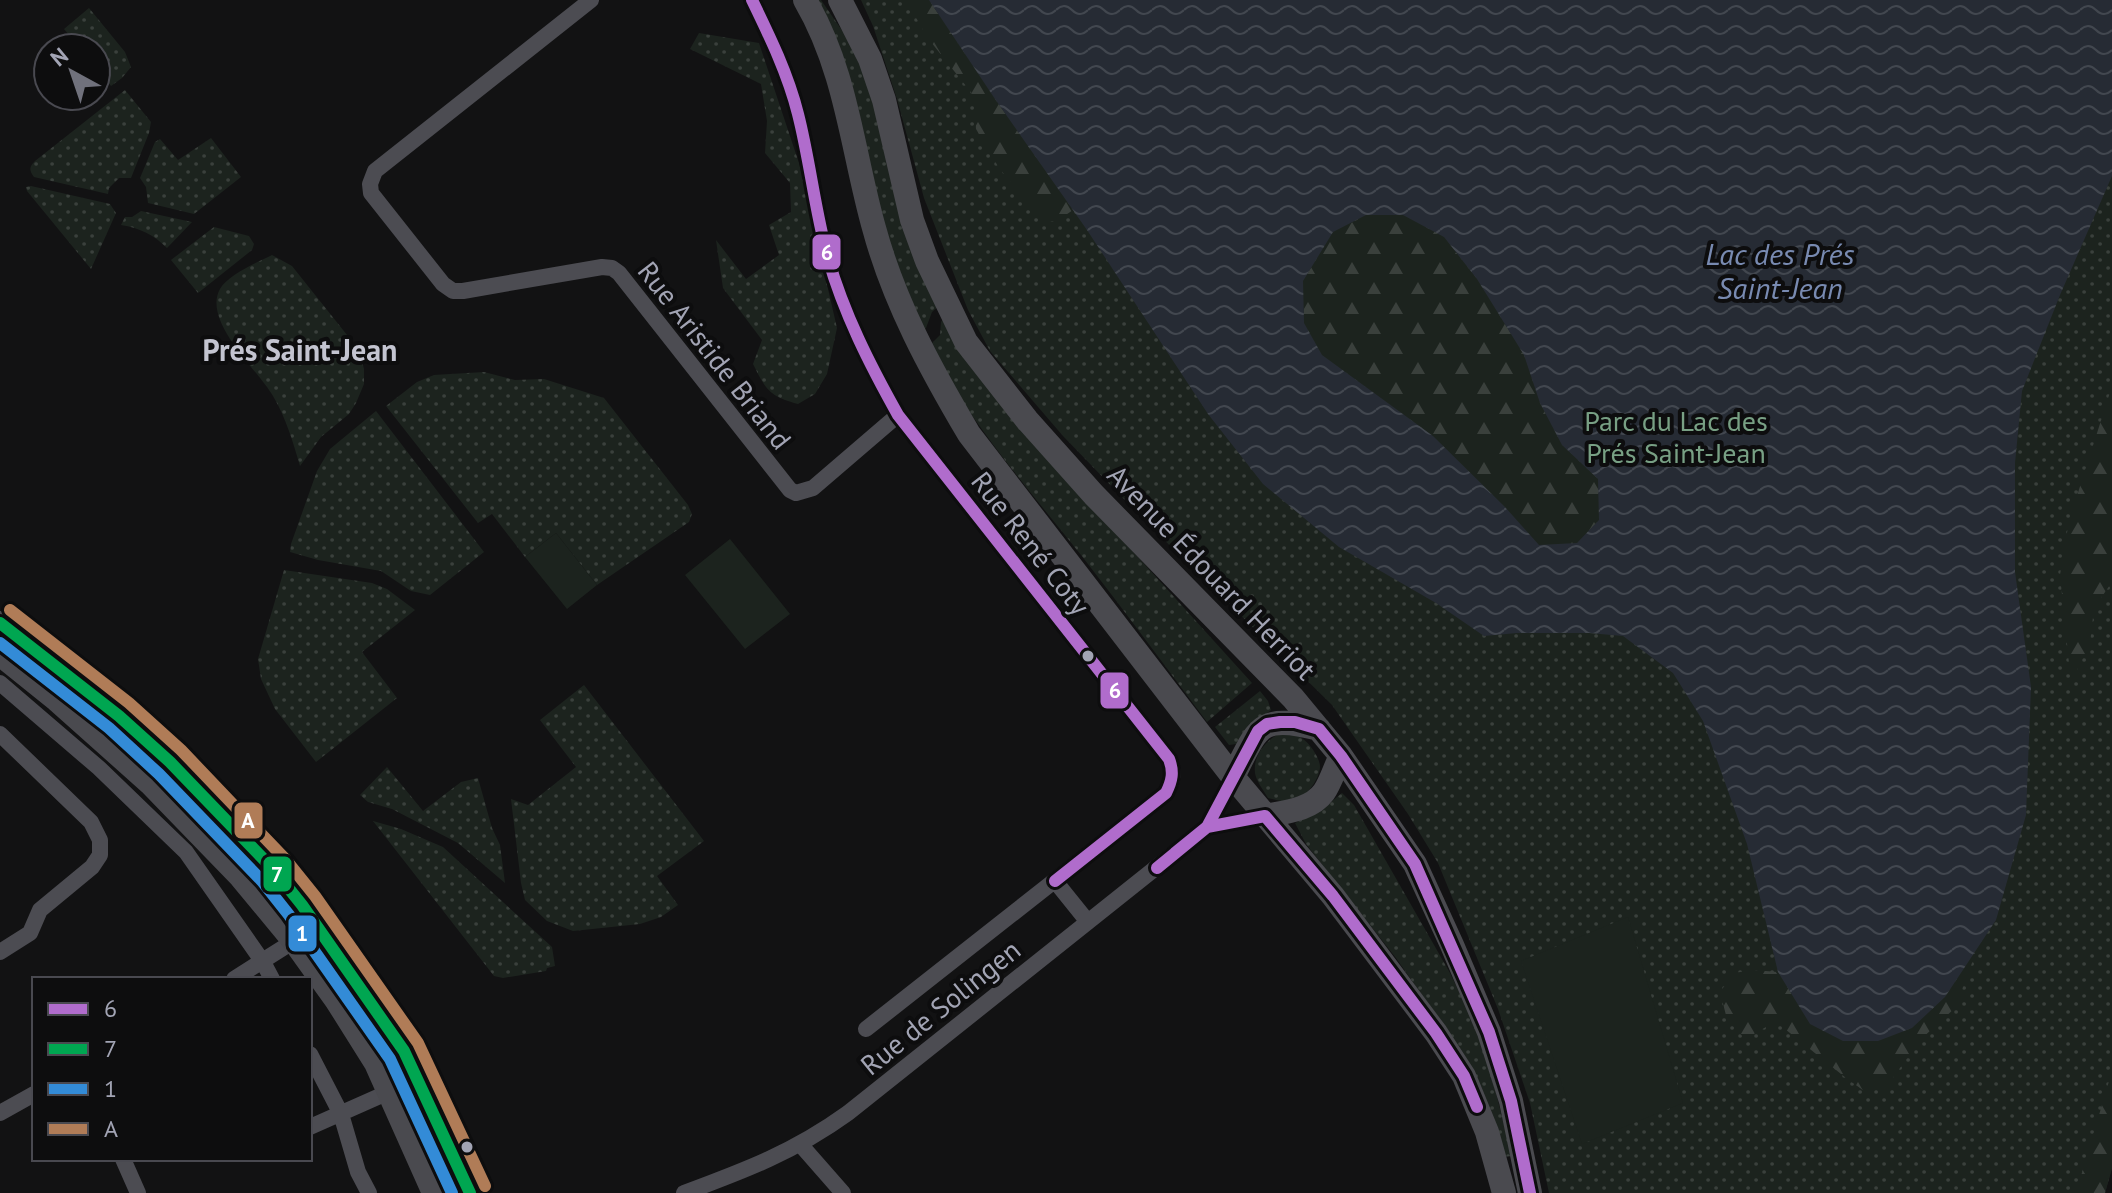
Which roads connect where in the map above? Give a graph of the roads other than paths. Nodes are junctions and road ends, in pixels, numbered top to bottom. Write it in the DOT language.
graph roads {
  1 [pos="591,0"];
  2 [pos="752,0"];
  3 [pos="805,0"];
  4 [pos="840,0"];
  5 [pos="898,415"];
  6 [pos="0,623"];
  7 [pos="0,654"];
  8 [pos="0,683"];
  9 [pos="1319,729"];
  10 [pos="0,734"];
  11 [pos="1341,756"];
  12 [pos="1233,777"];
  13 [pos="1265,816"];
  14 [pos="1207,827"];
  15 [pos="1055,881"];
  16 [pos="1088,922"];
  17 [pos="294,941"];
  18 [pos="0,952"];
  19 [pos="263,962"];
  20 [pos="237,977"];
  21 [pos="271,977"];
  22 [pos="866,1029"];
  23 [pos="312,1058"];
  24 [pos="410,1066"];
  25 [pos="393,1090"];
  26 [pos="32,1095"];
  27 [pos="428,1104"];
  28 [pos="0,1113"];
  29 [pos="341,1114"];
  30 [pos="312,1126"];
  31 [pos="800,1144"];
  32 [pos="124,1161"];
  33 [pos="138,1193"];
  34 [pos="369,1193"];
  35 [pos="434,1193"];
  36 [pos="470,1193"];
  37 [pos="684,1193"];
  38 [pos="843,1193"];
  39 [pos="1504,1193"];
  40 [pos="1530,1193"];
  1 -- 5 [label="street, Rue Aristide Briand"];
  2 -- 5 [label="street, Rue René Coty"];
  3 -- 12 [label="main road"];
  4 -- 9 [label="main road, Avenue Édouard Herriot"];
  5 -- 15 [label="street, Rue René Coty"];
  6 -- 24 [label="main road"];
  7 -- 17 [label="main road"];
  8 -- 19 [label="street"];
  9 -- 11 [label="main road, Avenue Édouard Herriot"];
  9 -- 12 [label="main road"];
  10 -- 18 [label="street"];
  11 -- 13 [label="main road"];
  11 -- 40 [label="main road, Avenue Édouard Herriot"];
  12 -- 13 [label="main road"];
  12 -- 14 [label="street, Rue de Solingen"];
  13 -- 14 [label="street, Rue de Solingen"];
  13 -- 39 [label="main road"];
  14 -- 16 [label="street, Rue de Solingen"];
  15 -- 16 [label="street"];
  15 -- 22 [label="street, Rue René Coty"];
  16 -- 31 [label="street, Rue de Solingen"];
  17 -- 19 [label="street"];
  17 -- 25 [label="main road"];
  19 -- 20 [label="street"];
  19 -- 21 [label="street"];
  23 -- 29 [label="street"];
  24 -- 25 [label="street"];
  24 -- 27 [label="main road"];
  25 -- 27 [label="street"];
  25 -- 29 [label="street"];
  25 -- 35 [label="main road"];
  26 -- 28 [label="street"];
  27 -- 36 [label="main road"];
  29 -- 30 [label="street"];
  29 -- 34 [label="street"];
  31 -- 37 [label="street, Rue de Solingen"];
  31 -- 38 [label="street"];
  32 -- 33 [label="street"];
}
